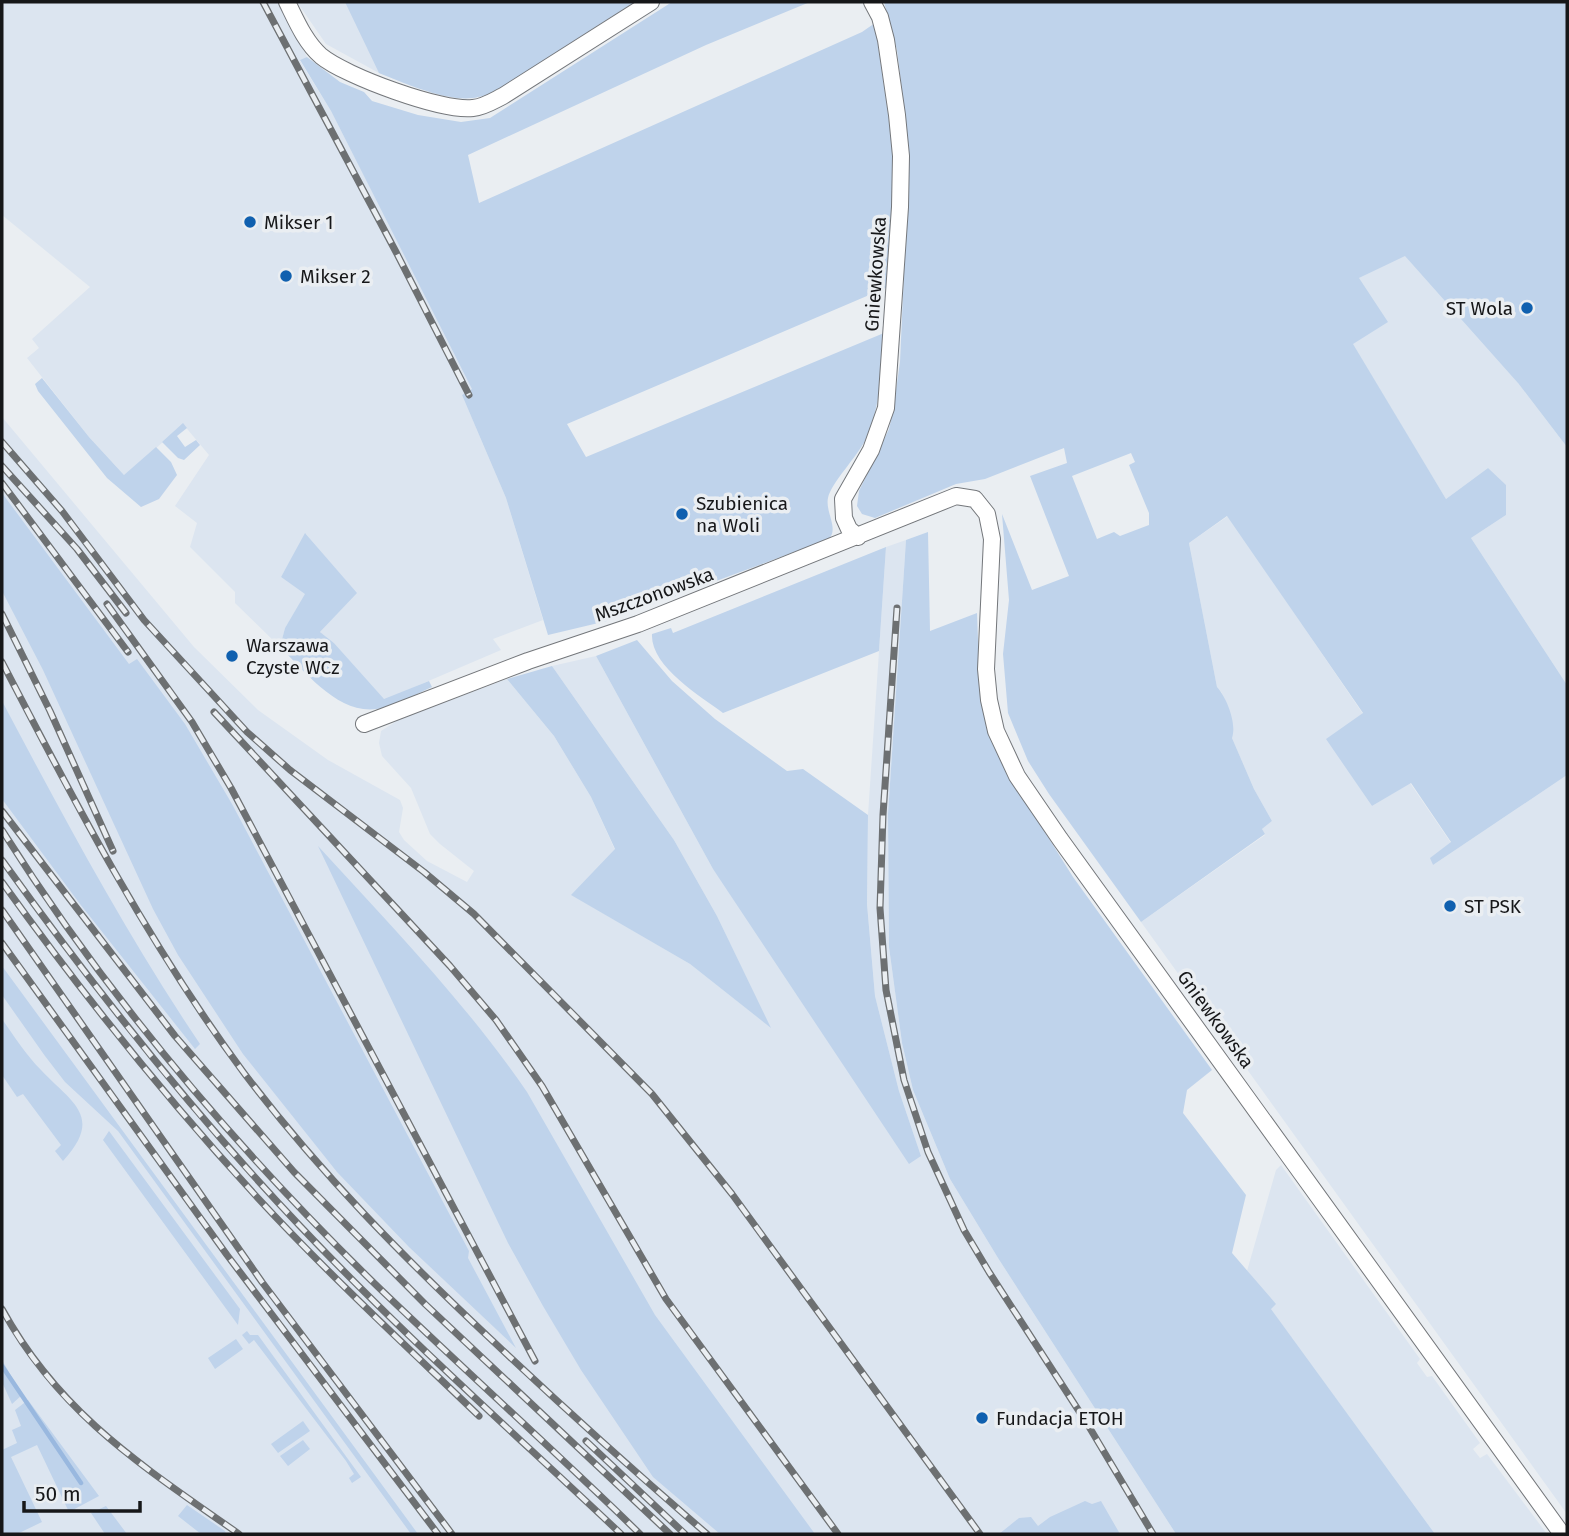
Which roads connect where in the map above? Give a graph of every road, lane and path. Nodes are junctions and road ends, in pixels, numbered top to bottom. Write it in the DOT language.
graph roads {
  1 [pos="286,2"];
  2 [pos="651,2"];
  3 [pos="872,2"];
  4 [pos="956,496"];
  5 [pos="858,537"];
  6 [pos="364,724"];
  7 [pos="1562,1534"];
  1 -- 2 [label="street"];
  3 -- 5 [label="street, Gniewkowska"];
  4 -- 5 [label="street, Mszczonowska"];
  4 -- 7 [label="street, Gniewkowska"];
  5 -- 6 [label="street, Mszczonowska"];
}
